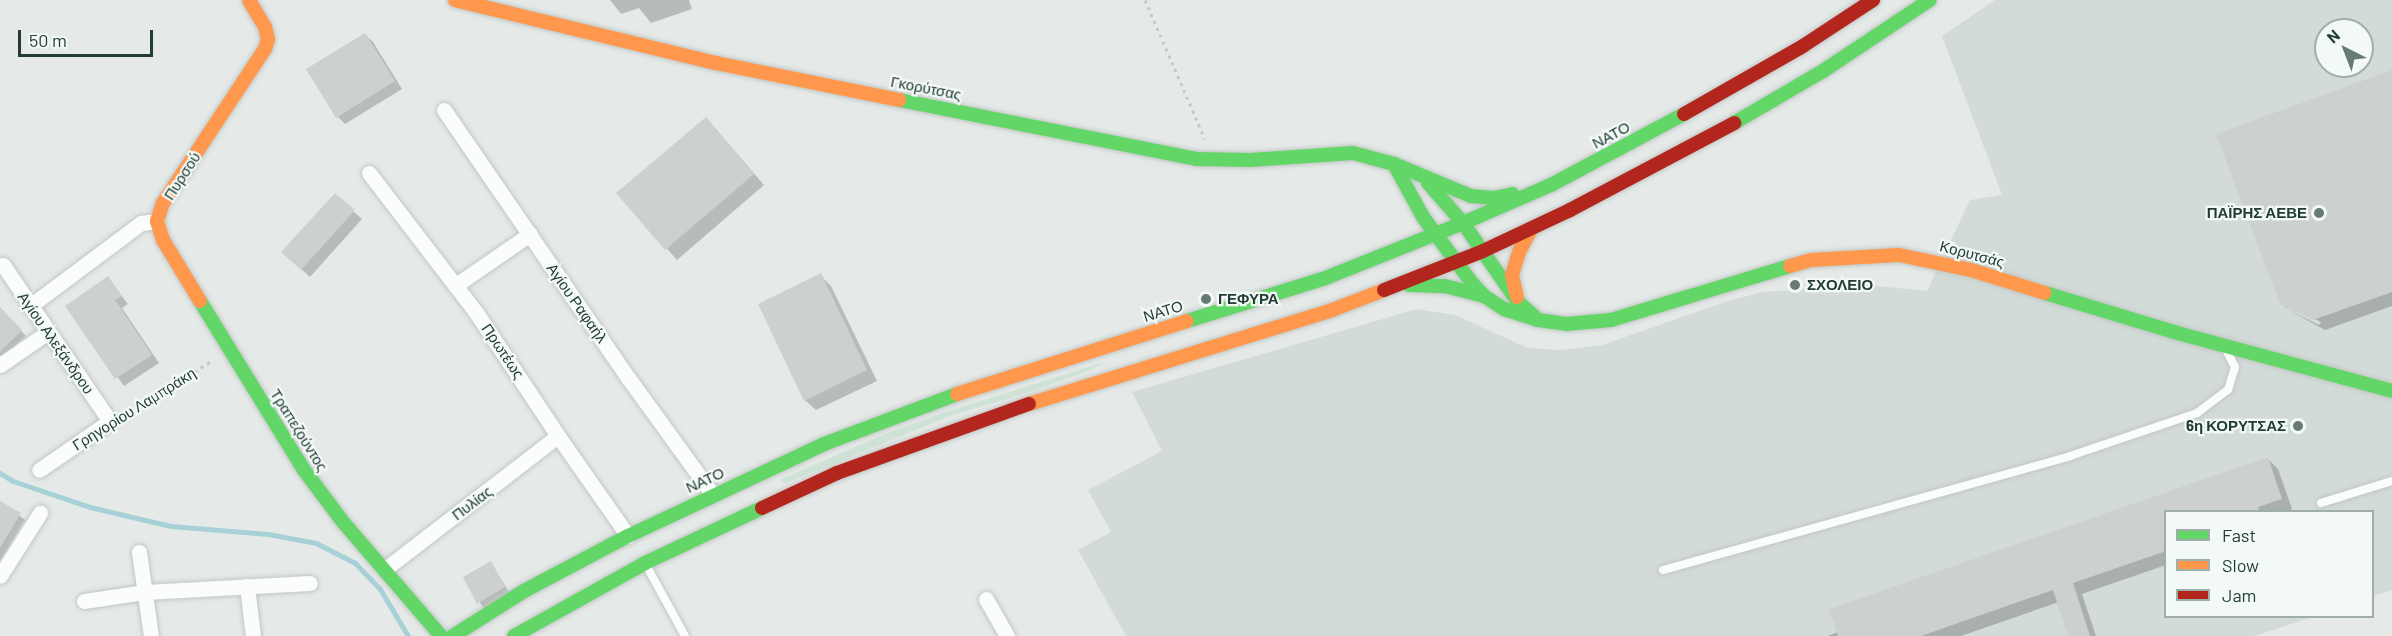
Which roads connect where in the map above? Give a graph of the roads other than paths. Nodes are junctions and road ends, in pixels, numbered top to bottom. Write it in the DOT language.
graph roads {
  1 [pos="249,0"];
  2 [pos="455,0"];
  3 [pos="1873,0"];
  4 [pos="1930,0"];
  5 [pos="444,110"];
  6 [pos="1394,164"];
  7 [pos="369,172"];
  8 [pos="1423,177"];
  9 [pos="1551,185"];
  10 [pos="1407,192"];
  11 [pos="157,221"];
  12 [pos="1464,223"];
  13 [pos="1531,229"];
  14 [pos="530,234"];
  15 [pos="1436,235"];
  16 [pos="1483,251"];
  17 [pos="1387,254"];
  18 [pos="1454,262"];
  19 [pos="3,265"];
  20 [pos="456,285"];
  21 [pos="1398,285"];
  22 [pos="1484,296"];
  23 [pos="1518,302"];
  24 [pos="30,306"];
  25 [pos="1538,320"];
  26 [pos="48,332"];
  27 [pos="2223,345"];
  28 [pos="0,365"];
  29 [pos="2392,391"];
  30 [pos="110,421"];
  31 [pos="558,436"];
  32 [pos="39,470"];
  33 [pos="2392,481"];
  34 [pos="713,495"];
  35 [pos="2321,503"];
  36 [pos="40,513"];
  37 [pos="628,536"];
  38 [pos="139,552"];
  39 [pos="645,563"];
  40 [pos="385,569"];
  41 [pos="1663,570"];
  42 [pos="0,576"];
  43 [pos="310,583"];
  44 [pos="247,586"];
  45 [pos="144,592"];
  46 [pos="986,599"];
  47 [pos="84,601"];
  48 [pos="151,636"];
  49 [pos="253,636"];
  50 [pos="441,636"];
  51 [pos="453,636"];
  52 [pos="514,636"];
  53 [pos="685,636"];
  54 [pos="1007,636"];
  1 -- 11 [label="main road, Πυρσού"];
  2 -- 6 [label="main road, Γκορύτσας"];
  3 -- 9 [label="main road, ΝΑΤΟ"];
  4 -- 13 [label="main road"];
  5 -- 14 [label="street, Αγίου Ραφαήλ"];
  6 -- 8 [label="main road, Γκορύτσας"];
  6 -- 10 [label="main road"];
  7 -- 20 [label="street, Πρωτέως"];
  8 -- 9 [label="main road, Γκορύτσας"];
  8 -- 12 [label="main road"];
  9 -- 12 [label="main road, ΝΑΤΟ"];
  10 -- 15 [label="main road"];
  10 -- 17 [label="main road"];
  11 -- 24 [label="street"];
  11 -- 40 [label="main road, Τραπεζούντος"];
  12 -- 15 [label="main road, ΝΑΤΟ"];
  12 -- 16 [label="main road"];
  13 -- 16 [label="main road"];
  13 -- 23 [label="main road"];
  14 -- 20 [label="street"];
  14 -- 34 [label="street, Αγίου Ραφαήλ"];
  15 -- 17 [label="main road, ΝΑΤΟ"];
  15 -- 18 [label="main road"];
  16 -- 18 [label="main road"];
  16 -- 23 [label="main road"];
  17 -- 34 [label="main road, ΝΑΤΟ"];
  18 -- 21 [label="main road"];
  18 -- 22 [label="main road"];
  19 -- 24 [label="street, Αγίου Αλεξάνδρου"];
  20 -- 31 [label="street, Πρωτέως"];
  21 -- 22 [label="main road"];
  21 -- 39 [label="main road"];
  22 -- 25 [label="main road, Κορυτσάς"];
  23 -- 25 [label="main road"];
  24 -- 26 [label="street, Αγίου Αλεξάνδρου"];
  25 -- 27 [label="main road, Κορυτσάς"];
  26 -- 28 [label="street"];
  26 -- 30 [label="street, Αγίου Αλεξάνδρου"];
  27 -- 29 [label="main road, Κορυτσάς"];
  27 -- 41 [label="lane"];
  30 -- 32 [label="street, Γρηγορίου Λαμπράκη"];
  31 -- 37 [label="street, Πρωτέως"];
  31 -- 40 [label="street, Πυλίας"];
  33 -- 35 [label="lane"];
  34 -- 37 [label="main road, ΝΑΤΟ"];
  36 -- 42 [label="street"];
  37 -- 51 [label="main road, ΝΑΤΟ"];
  38 -- 45 [label="street"];
  39 -- 52 [label="main road"];
  39 -- 53 [label="lane"];
  40 -- 50 [label="main road, Τραπεζούντος"];
  43 -- 44 [label="street"];
  44 -- 45 [label="street"];
  44 -- 49 [label="street"];
  45 -- 47 [label="street"];
  45 -- 48 [label="street"];
  46 -- 54 [label="street"];
}
